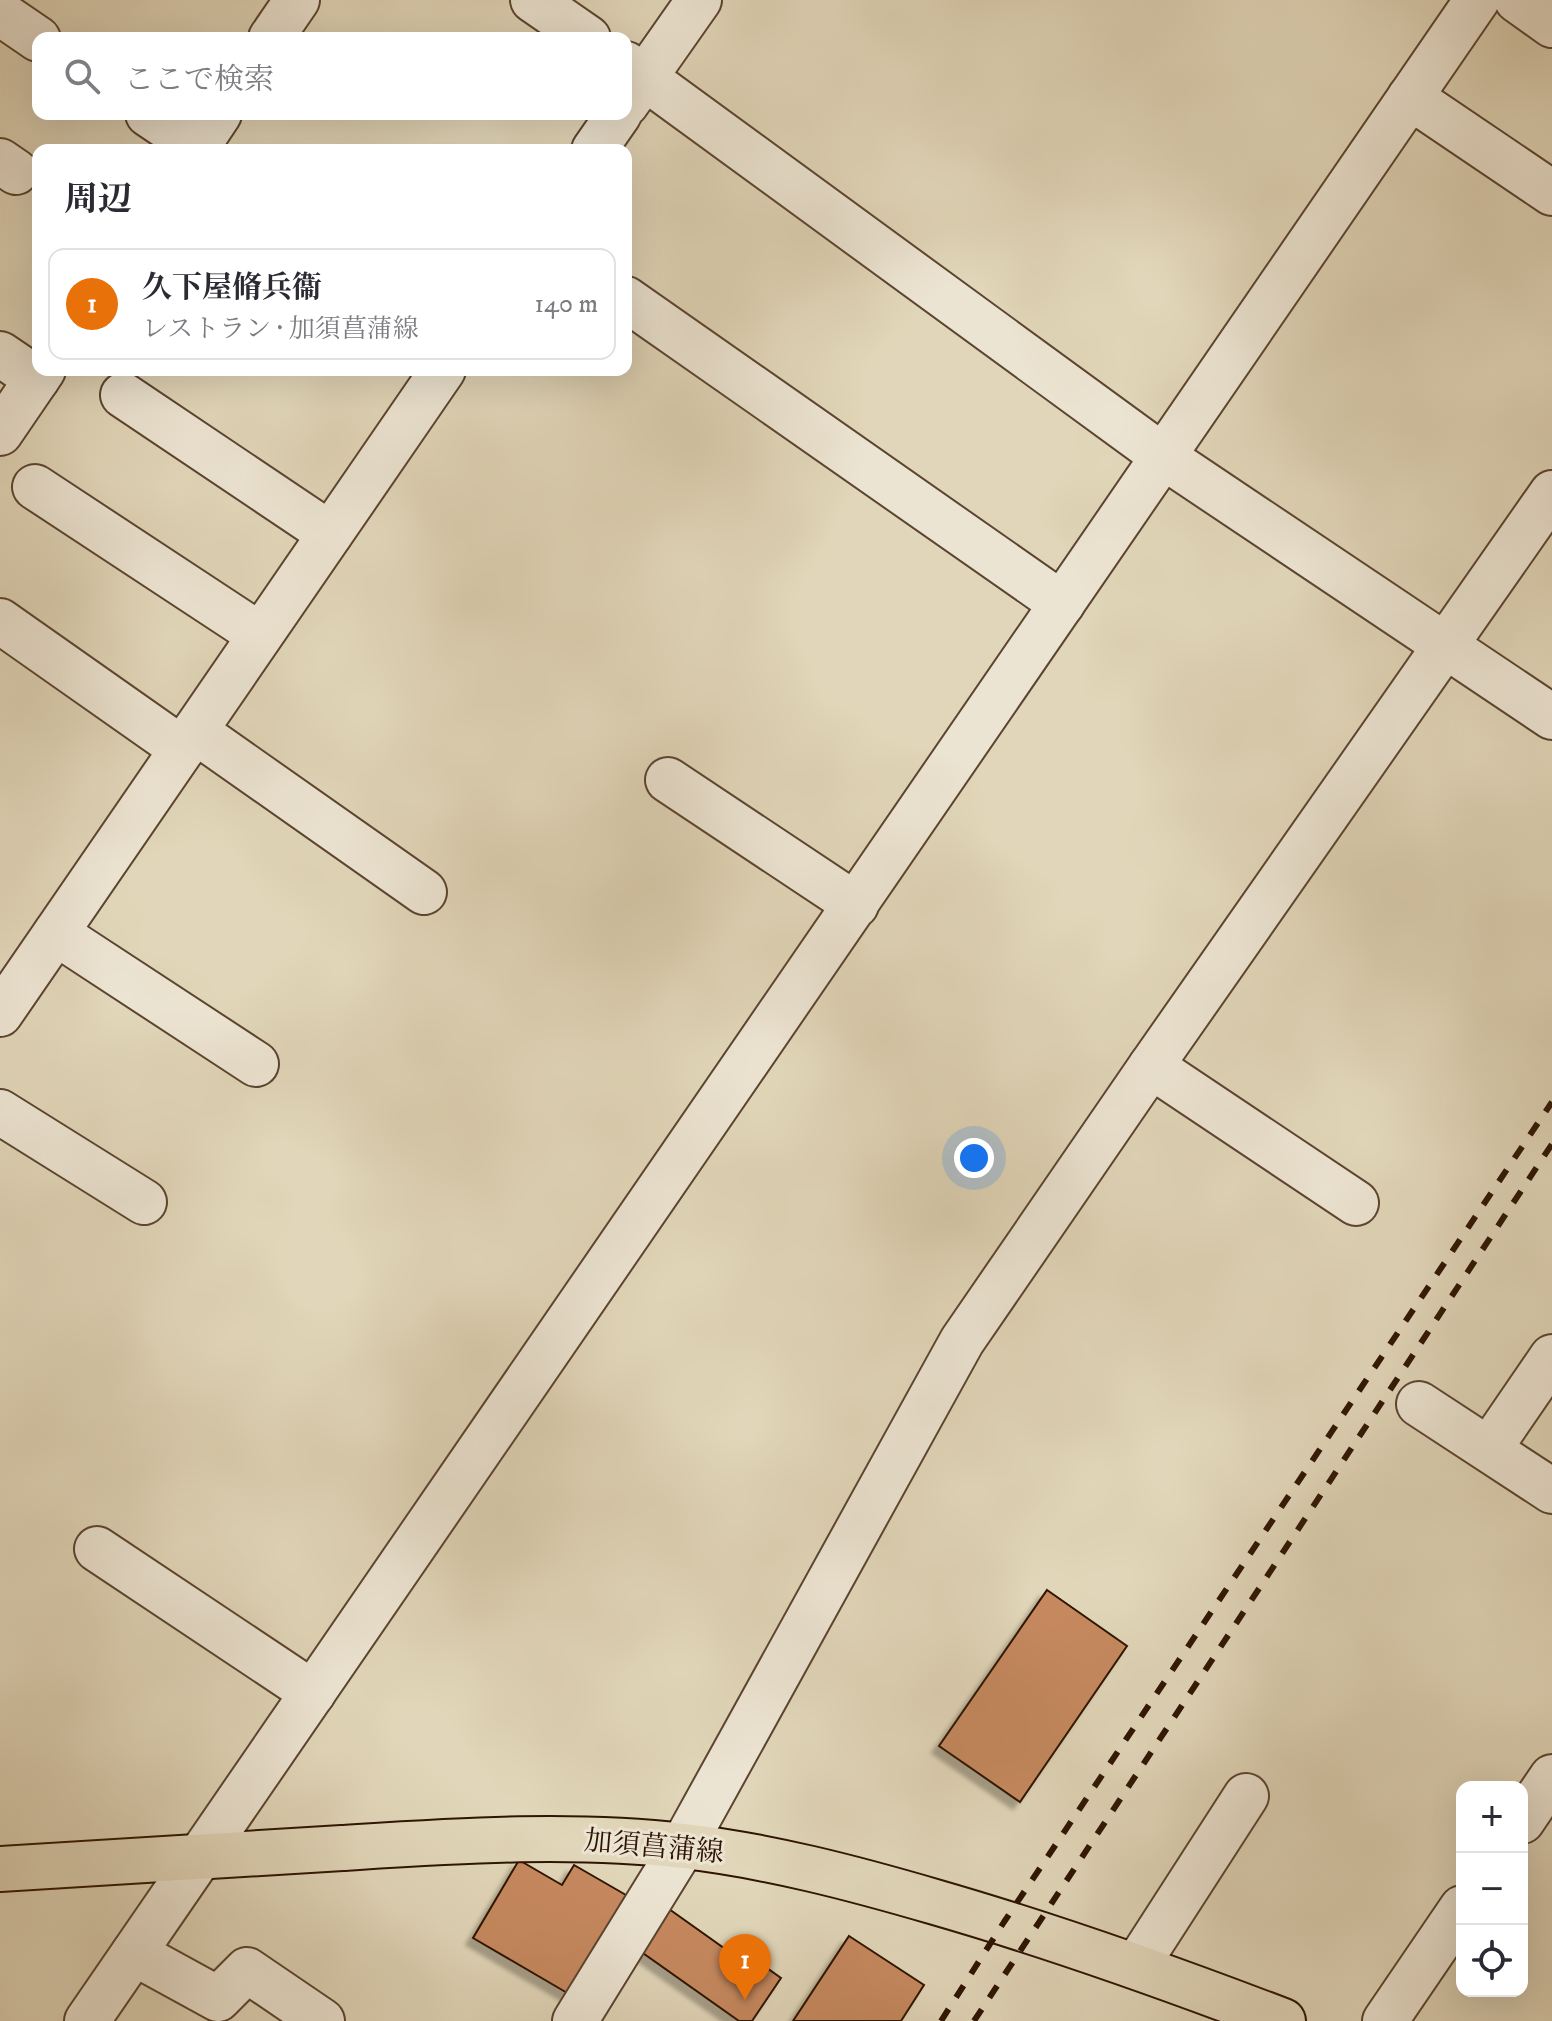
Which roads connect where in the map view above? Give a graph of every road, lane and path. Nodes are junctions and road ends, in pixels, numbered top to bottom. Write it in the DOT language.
graph roads {
  1 [pos="297,0"];
  2 [pos="533,0"];
  3 [pos="699,0"];
  4 [pos="1477,0"];
  5 [pos="1517,0"];
  6 [pos="0,13"];
  7 [pos="1552,25"];
  8 [pos="275,32"];
  9 [pos="579,32"];
  10 [pos="32,35"];
  11 [pos="632,82"];
  12 [pos="1410,97"];
  13 [pos="162,120"];
  14 [pos="615,120"];
  15 [pos="203,137"];
  16 [pos="598,144"];
  17 [pos="1552,193"];
  18 [pos="632,303"];
  19 [pos="0,354"];
  20 [pos="32,370"];
  21 [pos="39,376"];
  22 [pos="439,376"];
  23 [pos="123,395"];
  24 [pos="0,433"];
  25 [pos="1164,457"];
  26 [pos="35,487"];
  27 [pos="1552,493"];
  28 [pos="330,534"];
  29 [pos="1062,604"];
  30 [pos="0,621"];
  31 [pos="260,635"];
  32 [pos="1445,644"];
  33 [pos="1552,717"];
  34 [pos="188,740"];
  35 [pos="668,780"];
  36 [pos="424,892"];
  37 [pos="856,905"];
  38 [pos="56,933"];
  39 [pos="0,1014"];
  40 [pos="256,1064"];
  41 [pos="1151,1066"];
  42 [pos="0,1112"];
  43 [pos="144,1202"];
  44 [pos="1356,1203"];
  45 [pos="1552,1357"];
  46 [pos="1419,1404"];
  47 [pos="1489,1449"];
  48 [pos="1552,1491"];
  49 [pos="97,1549"];
  50 [pos="313,1693"];
  51 [pos="1552,1777"];
  52 [pos="1246,1796"];
  53 [pos="1528,1812"];
  54 [pos="683,1846"];
  55 [pos="201,1857"];
  56 [pos="0,1869"];
  57 [pos="1456,1917"];
  58 [pos="134,1953"];
  59 [pos="1137,1965"];
  60 [pos="87,2021"];
  61 [pos="322,2021"];
  62 [pos="575,2021"];
  63 [pos="1283,2021"];
  64 [pos="1385,2021"];
  1 -- 8 [label="street"];
  2 -- 9 [label="street"];
  3 -- 11 [label="street"];
  4 -- 12 [label="street"];
  5 -- 7 [label="street"];
  6 -- 10 [label="street"];
  11 -- 25 [label="street"];
  12 -- 17 [label="street"];
  12 -- 25 [label="street"];
  13 -- 15 [label="street"];
  14 -- 16 [label="street"];
  18 -- 29 [label="street"];
  19 -- 20 [label="street"];
  21 -- 24 [label="street"];
  22 -- 28 [label="street"];
  23 -- 28 [label="street"];
  25 -- 29 [label="street"];
  25 -- 32 [label="street"];
  26 -- 31 [label="street"];
  27 -- 32 [label="street"];
  28 -- 31 [label="street"];
  29 -- 37 [label="street"];
  30 -- 34 [label="street"];
  31 -- 34 [label="street"];
  32 -- 33 [label="street"];
  32 -- 41 [label="street"];
  34 -- 36 [label="street"];
  34 -- 38 [label="street"];
  35 -- 37 [label="street"];
  37 -- 50 [label="street"];
  38 -- 39 [label="street"];
  38 -- 40 [label="street"];
  41 -- 44 [label="street"];
  41 -- 54 [label="street"];
  42 -- 43 [label="street"];
  45 -- 47 [label="street"];
  46 -- 47 [label="street"];
  47 -- 48 [label="street"];
  49 -- 50 [label="street"];
  50 -- 55 [label="street"];
  51 -- 53 [label="street"];
  52 -- 59 [label="street"];
  54 -- 55 [label="main road, 加須菖蒲線"];
  54 -- 59 [label="main road, 加須菖蒲線"];
  54 -- 62 [label="street"];
  55 -- 56 [label="main road, 加須菖蒲線"];
  55 -- 58 [label="street"];
  57 -- 64 [label="street"];
  58 -- 60 [label="street"];
  58 -- 61 [label="street"];
  59 -- 63 [label="main road, 加須菖蒲線"];
}
